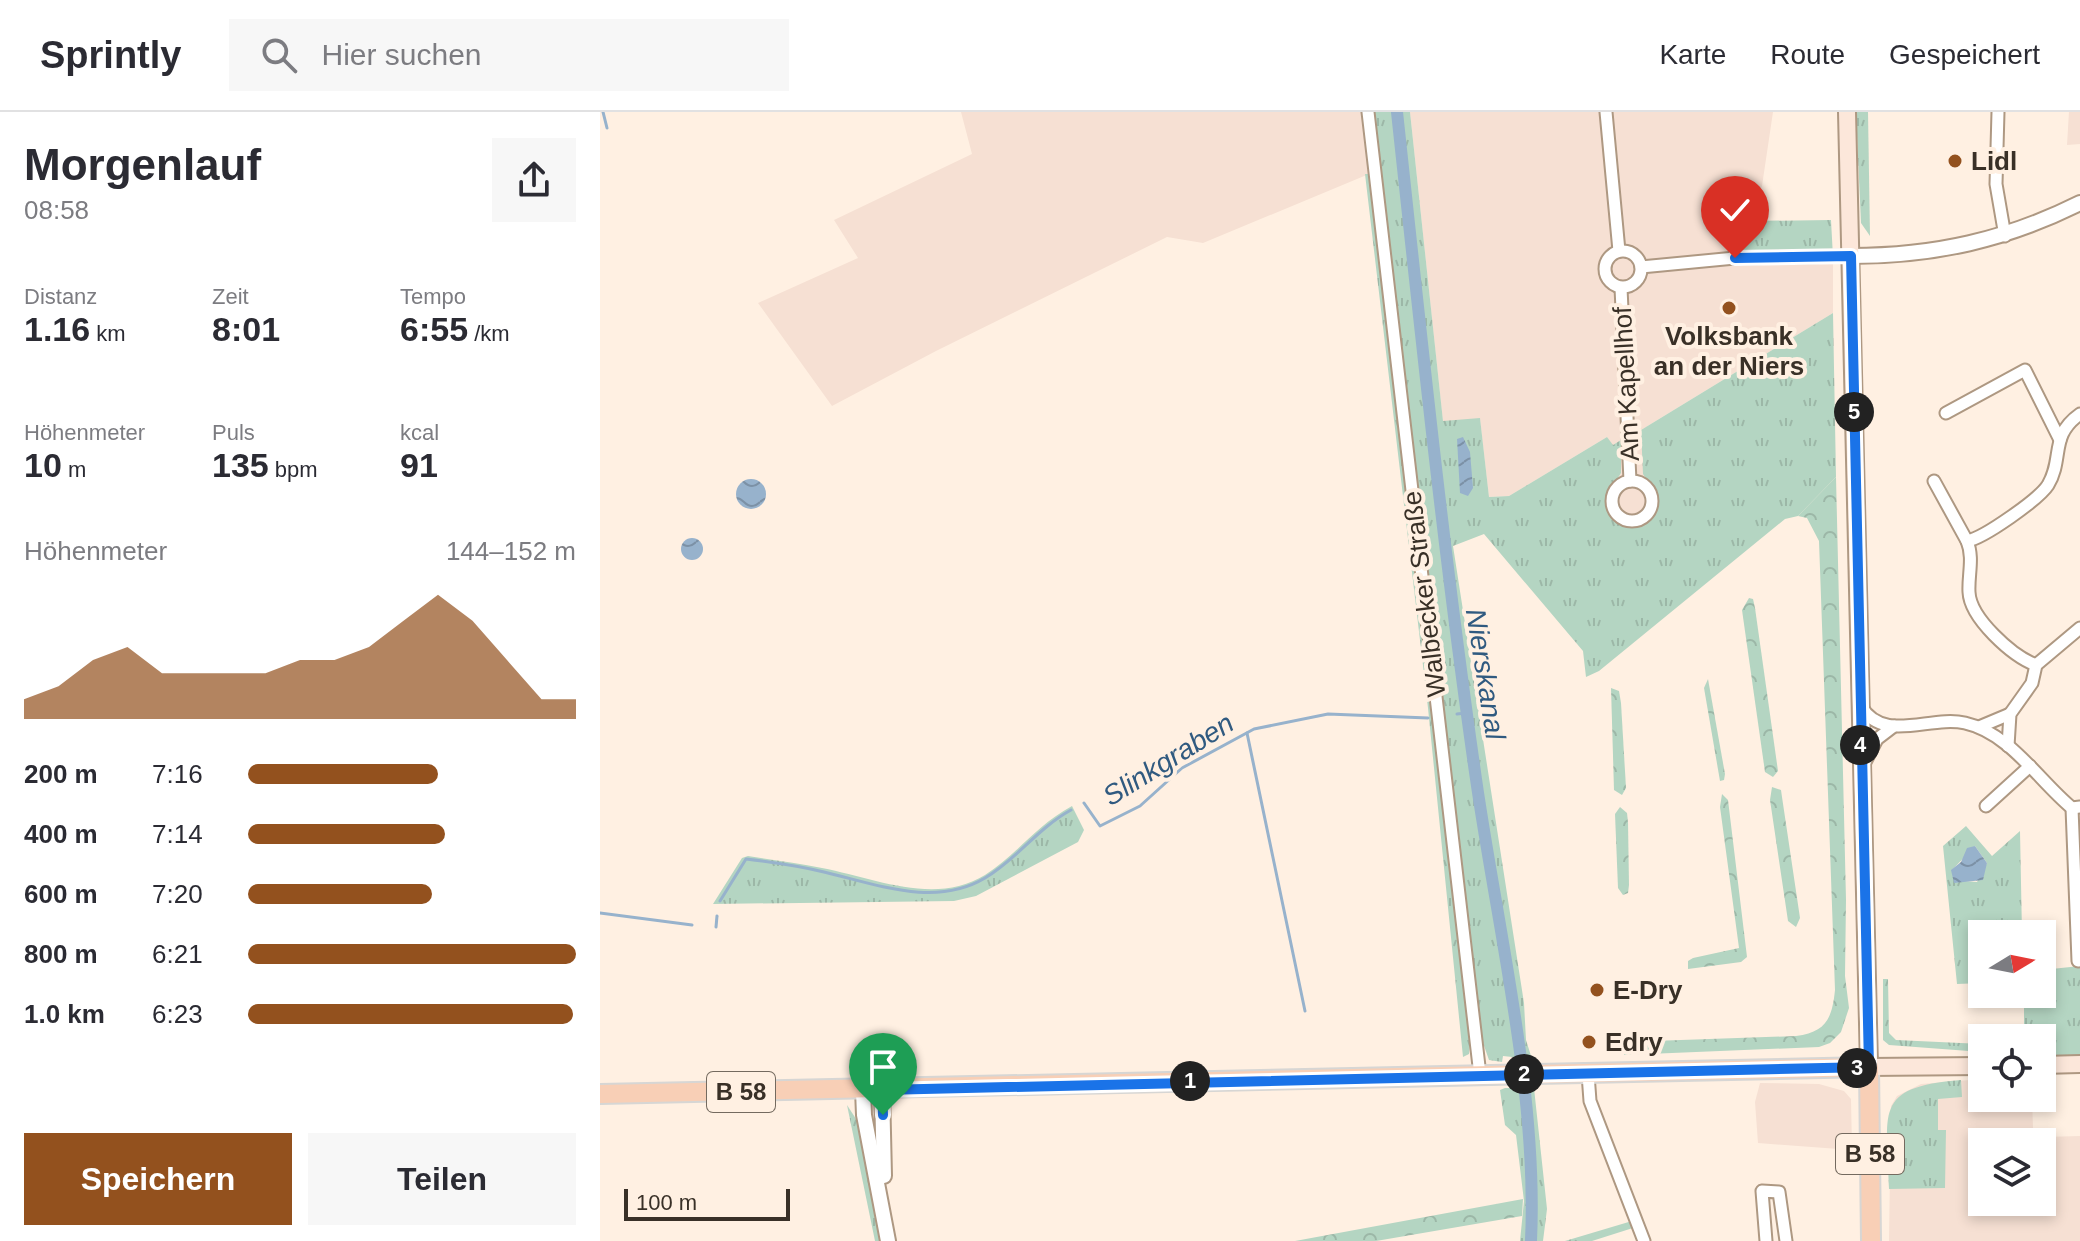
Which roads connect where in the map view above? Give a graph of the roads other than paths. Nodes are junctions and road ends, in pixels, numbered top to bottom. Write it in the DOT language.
graph roads {
  1 [pos="1368,112"];
  2 [pos="1606,112"];
  3 [pos="1847,112"];
  4 [pos="1998,112"];
  5 [pos="2080,203"];
  6 [pos="2005,236"];
  7 [pos="1619,251"];
  8 [pos="1851,256"];
  9 [pos="1641,267"];
  10 [pos="1621,288"];
  11 [pos="1946,413"];
  12 [pos="2080,414"];
  13 [pos="2060,440"];
  14 [pos="1630,481"];
  15 [pos="1934,481"];
  16 [pos="1967,541"];
  17 [pos="2080,628"];
  18 [pos="2036,665"];
  19 [pos="1859,703"];
  20 [pos="2010,714"];
  21 [pos="1894,726"];
  22 [pos="1979,727"];
  23 [pos="2008,746"];
  24 [pos="2030,766"];
  25 [pos="1861,770"];
  26 [pos="1986,806"];
  27 [pos="2076,808"];
  28 [pos="2078,961"];
  29 [pos="2080,1064"];
  30 [pos="2056,1065"];
  31 [pos="1968,1066"];
  32 [pos="1869,1067"];
  33 [pos="1588,1074"];
  34 [pos="1480,1075"];
  35 [pos="873,1090"];
  36 [pos="600,1094"];
  37 [pos="888,1241"];
  38 [pos="1644,1241"];
  39 [pos="1766,1241"];
  40 [pos="1786,1241"];
  41 [pos="1871,1241"];
  1 -- 34 [label="street, Walbecker Straße"];
  2 -- 7 [label="street, Am Kapellhof"];
  3 -- 8 [label="main road"];
  4 -- 6 [label="street"];
  5 -- 6 [label="street"];
  6 -- 8 [label="street"];
  7 -- 9 [label="street"];
  7 -- 10 [label="street, Am Kapellhof"];
  8 -- 9 [label="street"];
  8 -- 19 [label="main road"];
  9 -- 10 [label="street, Am Kapellhof"];
  10 -- 14 [label="street, Am Kapellhof"];
  11 -- 13 [label="street"];
  12 -- 13 [label="street"];
  13 -- 16 [label="street"];
  15 -- 16 [label="street"];
  16 -- 18 [label="street"];
  17 -- 18 [label="street"];
  18 -- 20 [label="street"];
  19 -- 21 [label="street"];
  19 -- 25 [label="main road"];
  20 -- 22 [label="street"];
  20 -- 23 [label="street"];
  21 -- 22 [label="street"];
  21 -- 25 [label="street"];
  22 -- 23 [label="street"];
  23 -- 24 [label="street"];
  24 -- 26 [label="street"];
  24 -- 27 [label="street"];
  25 -- 32 [label="main road"];
  27 -- 28 [label="street"];
  29 -- 30 [label="main road"];
  31 -- 32 [label="main road"];
  32 -- 33 [label="main road, B 58"];
  32 -- 41 [label="main road, B 58"];
  33 -- 34 [label="main road, B 58"];
  33 -- 38 [label="street"];
  34 -- 35 [label="main road, B 58"];
  35 -- 36 [label="main road, B 58"];
  35 -- 37 [label="street"];
  39 -- 40 [label="street"];
}
